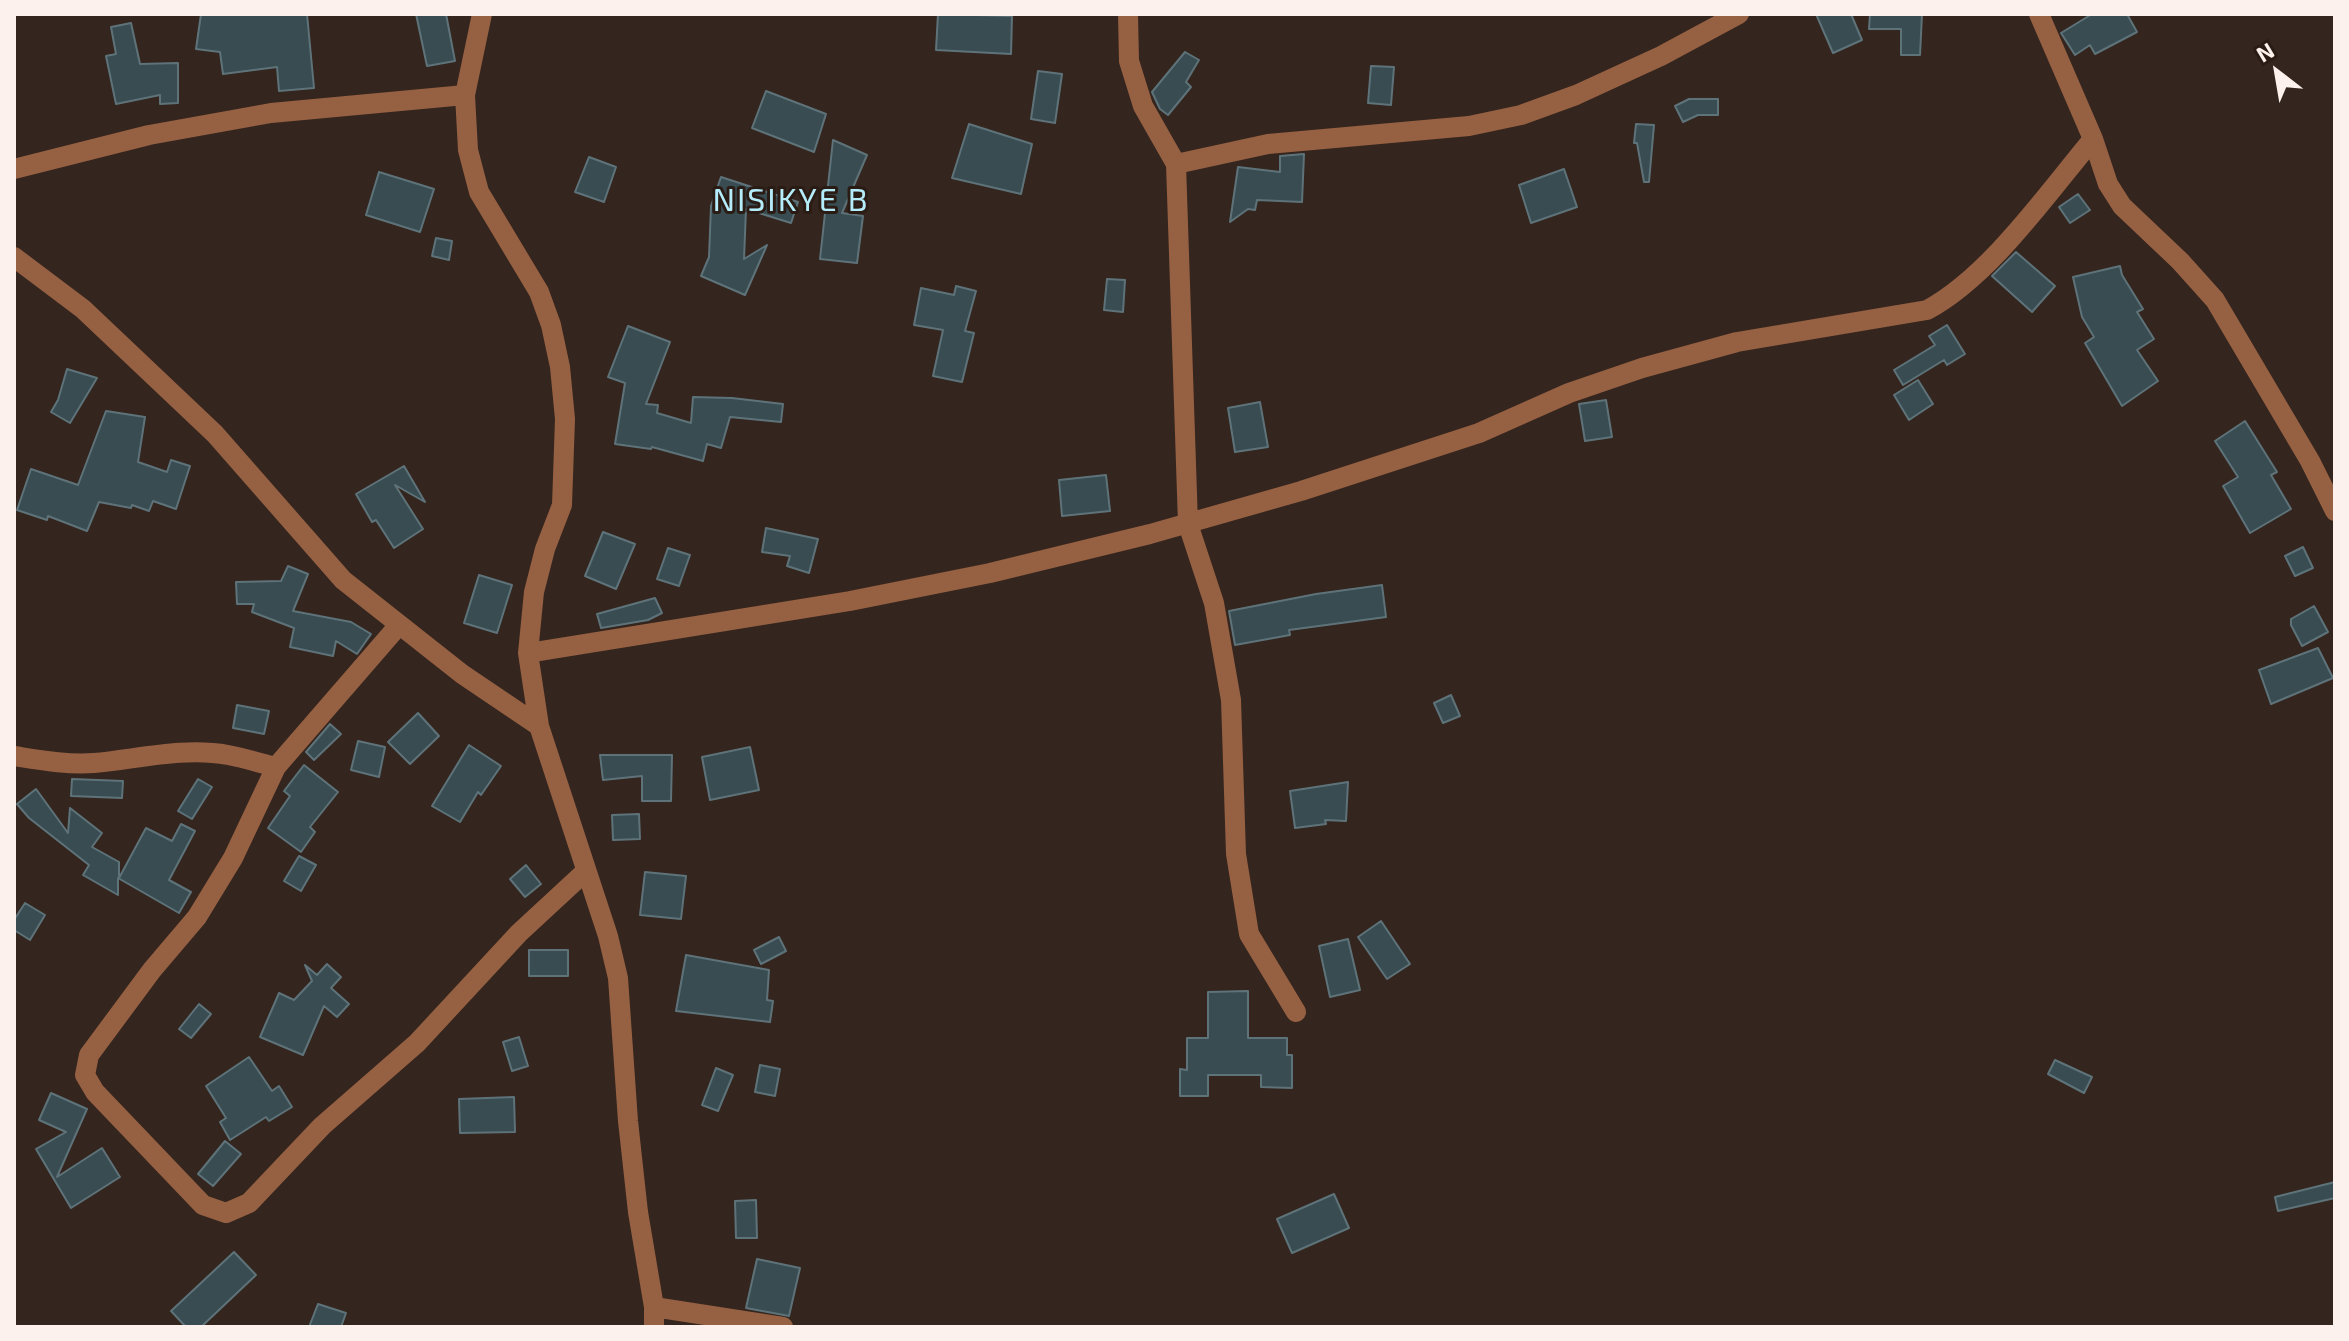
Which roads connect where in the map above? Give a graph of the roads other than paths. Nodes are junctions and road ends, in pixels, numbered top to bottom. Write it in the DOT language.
graph roads {
  1 [pos="482,14"];
  2 [pos="1128,14"];
  3 [pos="1739,14"];
  4 [pos="2039,14"];
  5 [pos="465,95"];
  6 [pos="2093,139"];
  7 [pos="1176,164"];
  8 [pos="14,169"];
  9 [pos="14,257"];
  10 [pos="2335,511"];
  11 [pos="1188,524"];
  12 [pos="399,625"];
  13 [pos="528,653"];
  14 [pos="539,726"];
  15 [pos="14,756"];
  16 [pos="276,767"];
  17 [pos="586,871"];
  18 [pos="1296,1012"];
  19 [pos="654,1317"];
  20 [pos="783,1327"];
  1 -- 5 [label="street"];
  2 -- 7 [label="street"];
  3 -- 7 [label="street"];
  4 -- 6 [label="street"];
  5 -- 8 [label="street"];
  5 -- 13 [label="street"];
  6 -- 10 [label="street"];
  6 -- 11 [label="street"];
  7 -- 11 [label="street"];
  9 -- 12 [label="street"];
  11 -- 13 [label="street"];
  11 -- 18 [label="street"];
  12 -- 14 [label="street"];
  12 -- 16 [label="street"];
  13 -- 14 [label="street"];
  14 -- 17 [label="street"];
  15 -- 16 [label="street"];
  16 -- 17 [label="street"];
  17 -- 19 [label="street"];
  19 -- 20 [label="street"];
}
